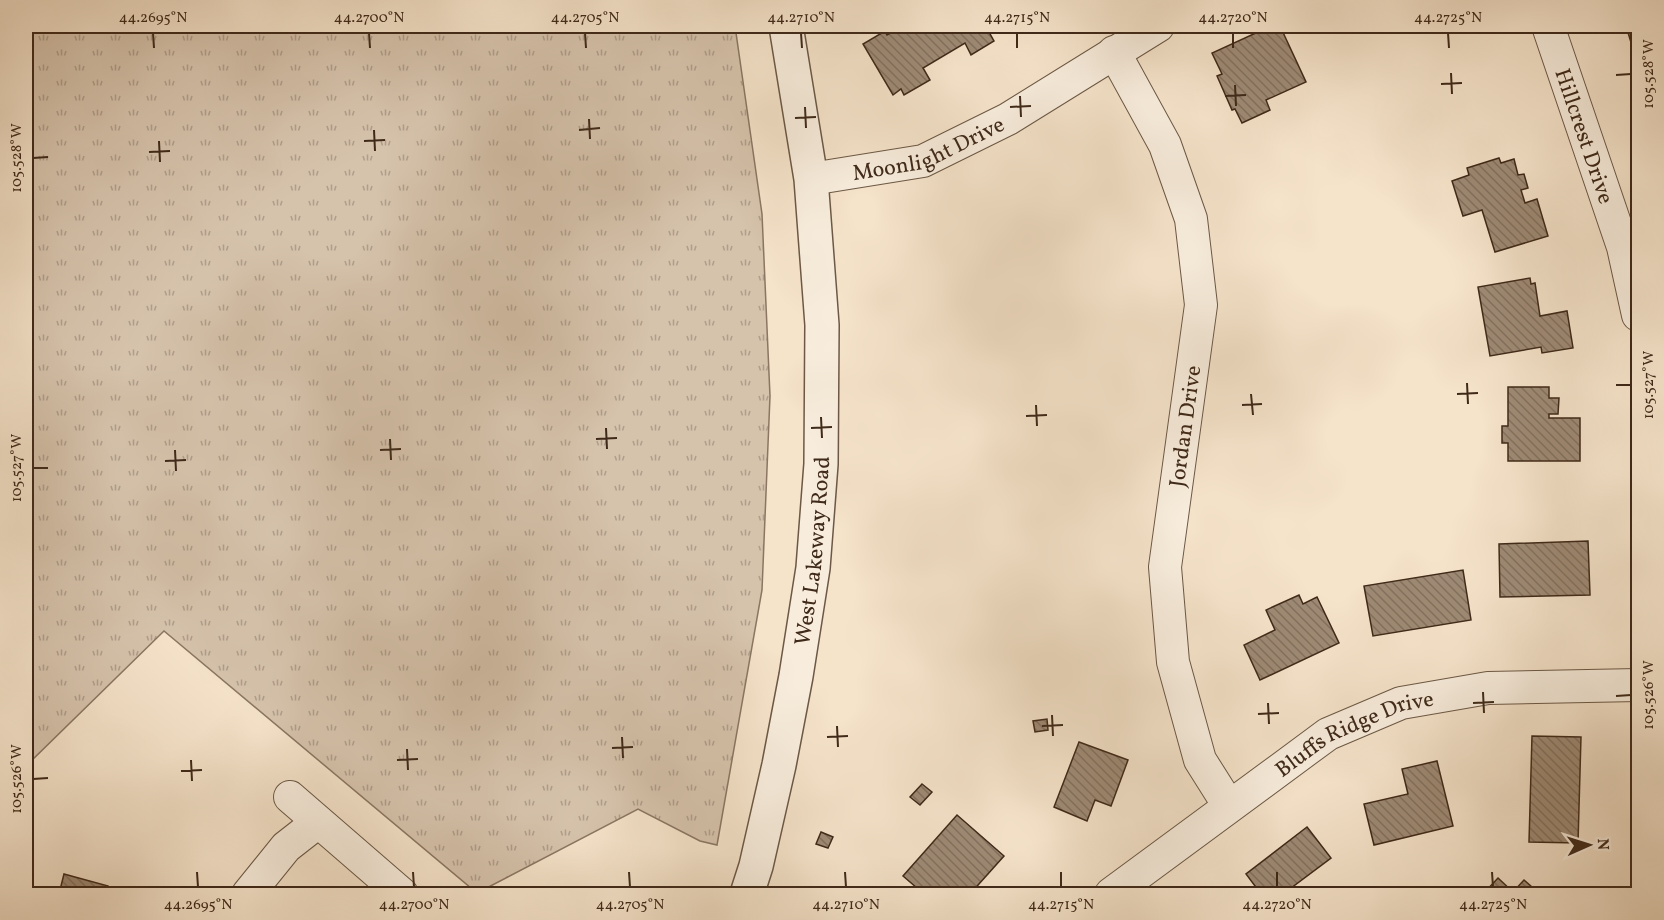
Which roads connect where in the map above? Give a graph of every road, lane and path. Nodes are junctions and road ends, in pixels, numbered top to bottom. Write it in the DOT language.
graph roads {
  1 [pos="786,26"];
  2 [pos="1158,26"];
  3 [pos="1548,26"];
  4 [pos="1114,52"];
  5 [pos="812,179"];
  6 [pos="1638,315"];
  7 [pos="1638,686"];
  8 [pos="290,797"];
  9 [pos="1229,806"];
  10 [pos="318,822"];
  11 [pos="248,894"];
  12 [pos="402,894"];
  13 [pos="747,894"];
  14 [pos="1111,894"];
  1 -- 5 [label="street, West Lakeway Road"];
  2 -- 4 [label="street, Moonlight Drive"];
  3 -- 6 [label="street, Hillcrest Drive"];
  4 -- 5 [label="street, Moonlight Drive"];
  4 -- 9 [label="street, Jordan Drive"];
  5 -- 13 [label="street, West Lakeway Road"];
  7 -- 9 [label="street, Bluffs Ridge Drive"];
  8 -- 10 [label="street"];
  9 -- 14 [label="street, Bluffs Ridge Drive"];
  10 -- 11 [label="street"];
  10 -- 12 [label="street"];
}
